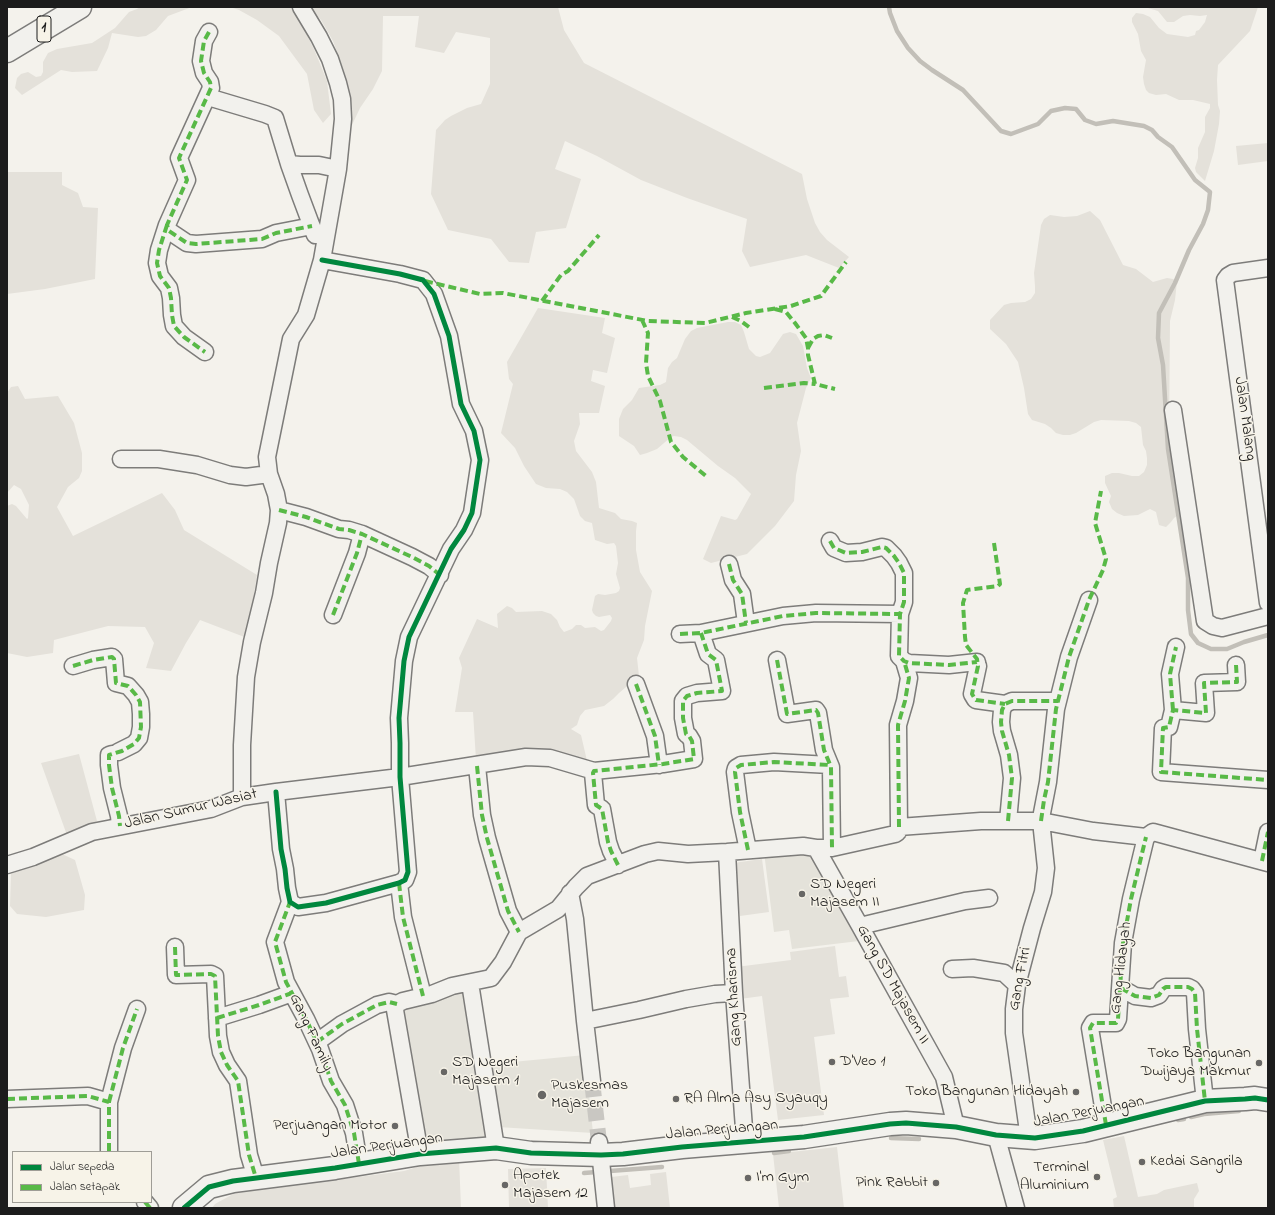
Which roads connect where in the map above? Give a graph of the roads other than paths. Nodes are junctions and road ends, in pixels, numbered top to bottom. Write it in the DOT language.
graph roads {
  1 [pos="80,7"];
  2 [pos="301,7"];
  3 [pos="209,32"];
  4 [pos="7,51"];
  5 [pos="208,97"];
  6 [pos="289,164"];
  7 [pos="338,169"];
  8 [pos="167,225"];
  9 [pos="312,226"];
  10 [pos="322,257"];
  11 [pos="1268,268"];
  12 [pos="205,352"];
  13 [pos="1173,410"];
  14 [pos="121,459"];
  15 [pos="269,474"];
  16 [pos="279,510"];
  17 [pos="362,534"];
  18 [pos="830,541"];
  19 [pos="729,564"];
  20 [pos="440,575"];
  21 [pos="1268,603"];
  22 [pos="1087,606"];
  23 [pos="900,614"];
  24 [pos="333,615"];
  25 [pos="1268,616"];
  26 [pos="746,623"];
  27 [pos="702,632"];
  28 [pos="680,634"];
  29 [pos="1176,648"];
  30 [pos="777,660"];
  31 [pos="904,661"];
  32 [pos="1236,665"];
  33 [pos="73,666"];
  34 [pos="636,684"];
  35 [pos="1058,701"];
  36 [pos="1005,704"];
  37 [pos="1173,710"];
  38 [pos="659,764"];
  39 [pos="830,765"];
  40 [pos="477,766"];
  41 [pos="594,771"];
  42 [pos="400,777"];
  43 [pos="1268,780"];
  44 [pos="276,792"];
  45 [pos="242,797"];
  46 [pos="1008,821"];
  47 [pos="1041,822"];
  48 [pos="120,826"];
  49 [pos="899,827"];
  50 [pos="1268,832"];
  51 [pos="1146,837"];
  52 [pos="816,848"];
  53 [pos="832,848"];
  54 [pos="748,850"];
  55 [pos="727,852"];
  56 [pos="1265,862"];
  57 [pos="618,864"];
  58 [pos="7,865"];
  59 [pos="399,883"];
  60 [pos="570,894"];
  61 [pos="989,898"];
  62 [pos="290,902"];
  63 [pos="558,909"];
  64 [pos="575,919"];
  65 [pos="860,926"];
  66 [pos="519,932"];
  67 [pos="175,947"];
  68 [pos="952,969"];
  69 [pos="470,983"];
  70 [pos="1017,985"];
  71 [pos="1120,988"];
  72 [pos="292,993"];
  73 [pos="734,993"];
  74 [pos="423,996"];
  75 [pos="397,1004"];
  76 [pos="137,1009"];
  77 [pos="216,1018"];
  78 [pos="585,1021"];
  79 [pos="317,1042"];
  80 [pos="592,1081"];
  81 [pos="7,1098"];
  82 [pos="1268,1100"];
  83 [pos="1205,1101"];
  84 [pos="110,1102"];
  85 [pos="1106,1125"];
  86 [pos="956,1127"];
  87 [pos="996,1134"];
  88 [pos="1029,1138"];
  89 [pos="745,1142"];
  90 [pos="496,1148"];
  91 [pos="109,1151"];
  92 [pos="601,1153"];
  93 [pos="420,1154"];
  94 [pos="359,1164"];
  95 [pos="256,1178"];
  96 [pos="184,1208"];
  97 [pos="606,1208"];
  98 [pos="1016,1208"];
  1 -- 4 [label="main road, 1"];
  2 -- 7 [label="street"];
  3 -- 5 [label="street"];
  5 -- 6 [label="street"];
  5 -- 8 [label="street"];
  6 -- 7 [label="street"];
  6 -- 9 [label="street"];
  7 -- 10 [label="street"];
  8 -- 9 [label="street"];
  8 -- 12 [label="street"];
  9 -- 10 [label="street"];
  10 -- 15 [label="street"];
  10 -- 20 [label="street"];
  11 -- 21 [label="street, Jalan Malang"];
  13 -- 25 [label="street"];
  14 -- 15 [label="street"];
  15 -- 16 [label="street"];
  16 -- 17 [label="street"];
  16 -- 45 [label="street"];
  17 -- 20 [label="street"];
  17 -- 24 [label="street"];
  18 -- 23 [label="street"];
  19 -- 26 [label="street"];
  20 -- 42 [label="street"];
  22 -- 35 [label="street, Gang Fitri"];
  23 -- 26 [label="street"];
  23 -- 31 [label="street"];
  26 -- 27 [label="street"];
  27 -- 28 [label="street"];
  27 -- 38 [label="street"];
  29 -- 37 [label="street"];
  30 -- 39 [label="street"];
  31 -- 36 [label="street"];
  31 -- 49 [label="street"];
  32 -- 37 [label="street"];
  33 -- 48 [label="street"];
  34 -- 38 [label="street"];
  35 -- 36 [label="street"];
  35 -- 47 [label="street, Gang Fitri"];
  36 -- 46 [label="street"];
  37 -- 43 [label="street"];
  38 -- 41 [label="street"];
  39 -- 53 [label="street"];
  39 -- 54 [label="street"];
  40 -- 41 [label="street, Jalan Sumur Wasiat"];
  40 -- 42 [label="street, Jalan Sumur Wasiat"];
  40 -- 66 [label="street"];
  41 -- 57 [label="street"];
  42 -- 44 [label="street, Jalan Sumur Wasiat"];
  42 -- 59 [label="street"];
  44 -- 45 [label="street, Jalan Sumur Wasiat"];
  44 -- 62 [label="street"];
  45 -- 48 [label="street, Jalan Sumur Wasiat"];
  46 -- 47 [label="street"];
  46 -- 49 [label="street"];
  47 -- 51 [label="street"];
  47 -- 70 [label="street, Gang Fitri"];
  48 -- 58 [label="street, Jalan Sumur Wasiat"];
  49 -- 53 [label="street"];
  50 -- 56 [label="street"];
  51 -- 56 [label="street"];
  51 -- 71 [label="street, Gang Hidayah"];
  52 -- 53 [label="street"];
  52 -- 54 [label="street"];
  52 -- 65 [label="street, Gang SD Majasem II"];
  54 -- 55 [label="street"];
  55 -- 57 [label="street"];
  55 -- 73 [label="street, Gang Kharisma"];
  57 -- 60 [label="street"];
  59 -- 62 [label="street"];
  59 -- 74 [label="street"];
  60 -- 63 [label="street"];
  60 -- 64 [label="street"];
  61 -- 65 [label="street"];
  62 -- 72 [label="street, Gang Family"];
  63 -- 64 [label="street"];
  63 -- 66 [label="street"];
  64 -- 78 [label="street"];
  65 -- 86 [label="street, Gang SD Majasem II"];
  66 -- 69 [label="street"];
  67 -- 77 [label="street"];
  68 -- 70 [label="street"];
  69 -- 74 [label="street"];
  69 -- 90 [label="street"];
  70 -- 88 [label="street, Gang Fitri"];
  71 -- 83 [label="street"];
  71 -- 85 [label="street, Gang Hidayah"];
  72 -- 77 [label="street"];
  72 -- 79 [label="street, Gang Family"];
  73 -- 78 [label="street"];
  73 -- 89 [label="street, Gang Kharisma"];
  74 -- 75 [label="street"];
  75 -- 79 [label="street"];
  75 -- 93 [label="street"];
  76 -- 84 [label="street"];
  77 -- 95 [label="street"];
  78 -- 80 [label="street"];
  79 -- 94 [label="street, Gang Family"];
  81 -- 84 [label="street"];
  82 -- 83 [label="main road, Jalan Perjuangan"];
  83 -- 85 [label="main road, Jalan Perjuangan"];
  84 -- 91 [label="street"];
  85 -- 88 [label="main road, Jalan Perjuangan"];
  86 -- 87 [label="main road, Jalan Perjuangan"];
  86 -- 89 [label="main road, Jalan Perjuangan"];
  87 -- 88 [label="main road, Jalan Perjuangan"];
  87 -- 98 [label="street"];
  89 -- 92 [label="main road, Jalan Perjuangan"];
  90 -- 92 [label="main road, Jalan Perjuangan"];
  90 -- 93 [label="main road, Jalan Perjuangan"];
  92 -- 97 [label="street"];
  93 -- 94 [label="main road, Jalan Perjuangan"];
  94 -- 95 [label="main road, Jalan Perjuangan"];
  95 -- 96 [label="main road, Jalan Perjuangan"];
}
